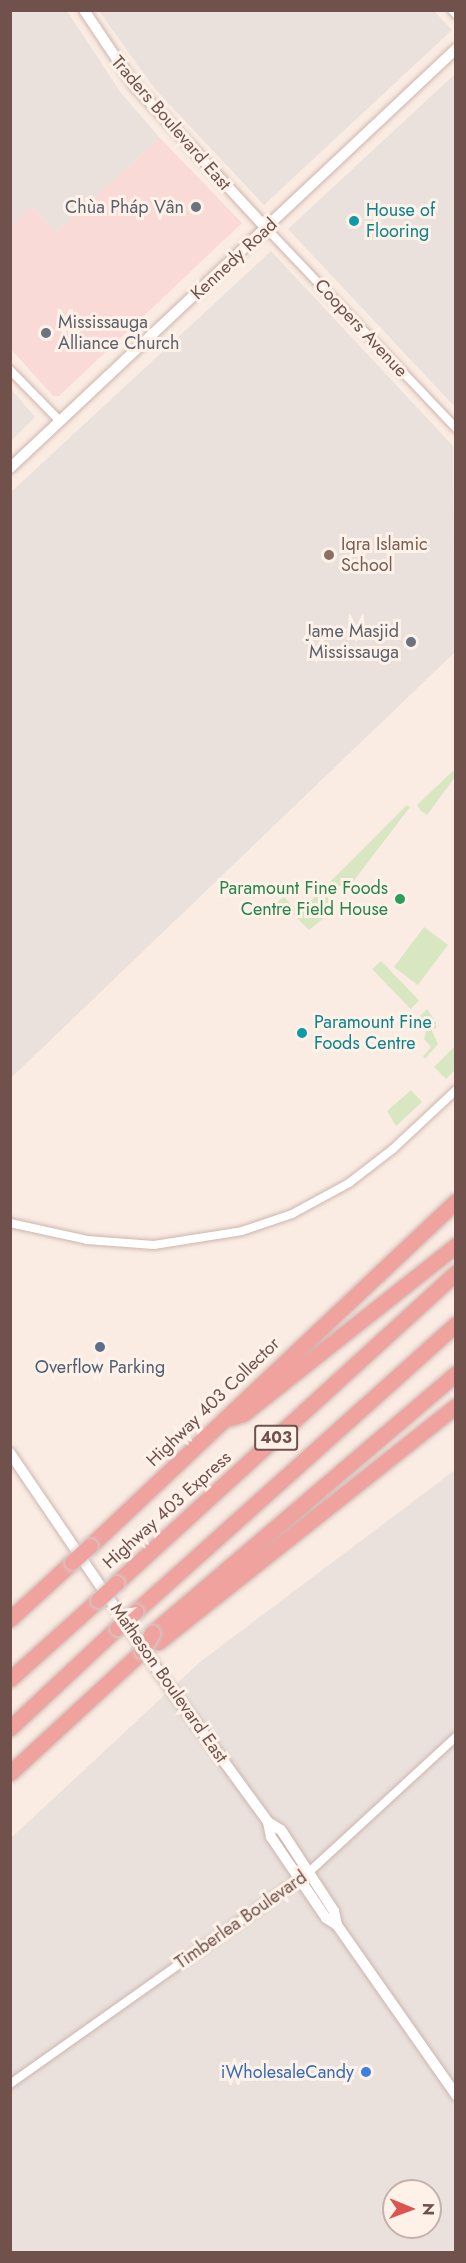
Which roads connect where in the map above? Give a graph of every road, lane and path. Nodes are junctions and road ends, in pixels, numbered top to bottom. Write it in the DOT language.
graph roads {
  1 [pos="84,10"];
  2 [pos="452,10"];
  3 [pos="456,14"];
  4 [pos="456,49"];
  5 [pos="266,228"];
  6 [pos="10,370"];
  7 [pos="60,421"];
  8 [pos="456,428"];
  9 [pos="10,468"];
  10 [pos="456,1090"];
  11 [pos="456,1202"];
  12 [pos="10,1223"];
  13 [pos="456,1245"];
  14 [pos="456,1272"];
  15 [pos="456,1324"];
  16 [pos="456,1373"];
  17 [pos="456,1406"];
  18 [pos="223,1420"];
  19 [pos="10,1453"];
  20 [pos="10,1619"];
  21 [pos="155,1637"];
  22 [pos="10,1678"];
  23 [pos="10,1728"];
  24 [pos="456,1737"];
  25 [pos="10,1773"];
  26 [pos="268,1822"];
  27 [pos="309,1872"];
  28 [pos="300,1879"];
  29 [pos="338,1925"];
  30 [pos="10,2084"];
  31 [pos="456,2095"];
  1 -- 5 [label="street, Traders Boulevard East"];
  2 -- 3 [label="street"];
  4 -- 5 [label="street, Kennedy Road"];
  5 -- 7 [label="street, Kennedy Road"];
  5 -- 8 [label="street, Coopers Avenue"];
  6 -- 7 [label="street"];
  7 -- 9 [label="street, Kennedy Road"];
  10 -- 12 [label="street"];
  11 -- 18 [label="highway, Highway 403 Collector / 403"];
  13 -- 18 [label="highway"];
  14 -- 22 [label="highway, Highway 403 Express / 403, bridge"];
  15 -- 23 [label="highway, 403, bridge"];
  16 -- 21 [label="highway"];
  17 -- 21 [label="highway"];
  18 -- 20 [label="highway, Highway 403 Collector / 403, bridge"];
  19 -- 26 [label="street, Matheson Boulevard East"];
  21 -- 25 [label="highway, bridge"];
  24 -- 27 [label="street, Timberlea Boulevard"];
  26 -- 27 [label="street, Matheson Boulevard East"];
  26 -- 28 [label="street, Matheson Boulevard East"];
  27 -- 28 [label="street, Timberlea Boulevard"];
  27 -- 29 [label="street, Matheson Boulevard East"];
  28 -- 29 [label="street, Matheson Boulevard East"];
  28 -- 30 [label="street, Timberlea Boulevard"];
  29 -- 31 [label="street, Matheson Boulevard East"];
}
